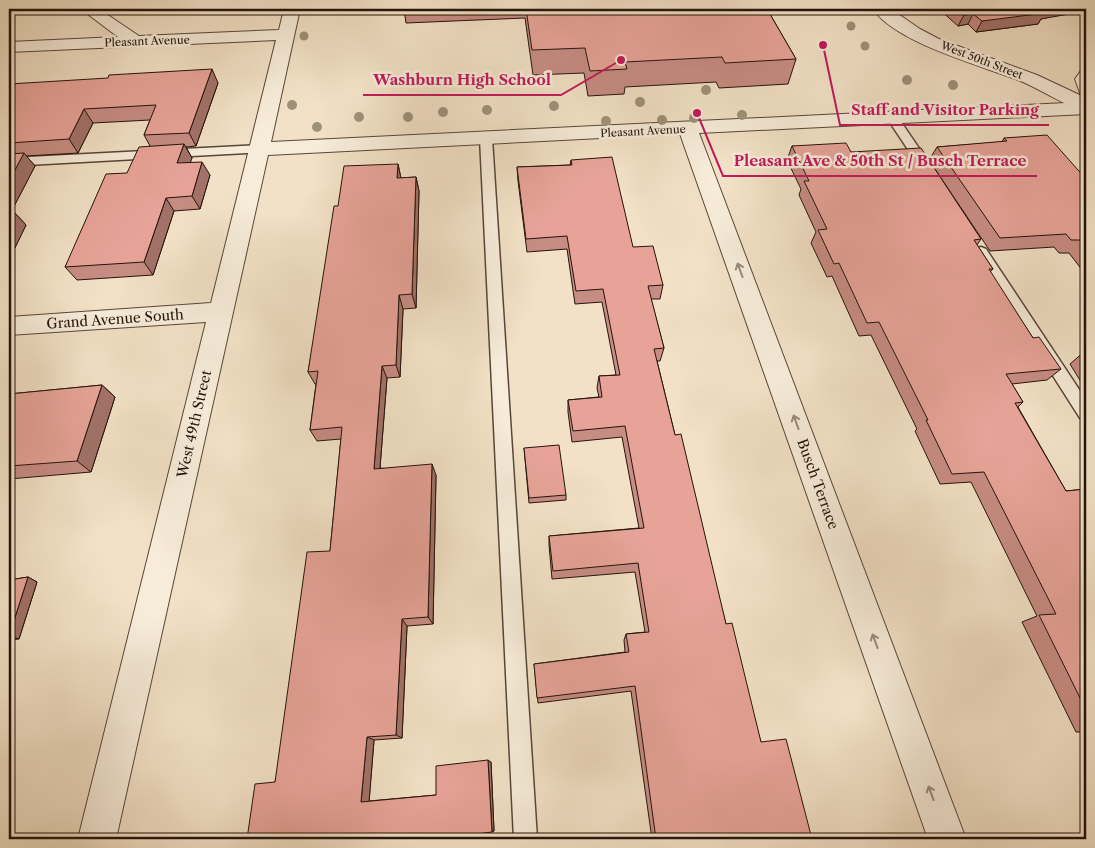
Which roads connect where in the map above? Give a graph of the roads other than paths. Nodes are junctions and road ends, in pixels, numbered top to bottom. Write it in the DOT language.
graph roads {
  1 [pos="89,9"];
  2 [pos="292,9"];
  3 [pos="882,9"];
  4 [pos="286,35"];
  5 [pos="135,41"];
  6 [pos="9,47"];
  7 [pos="1086,76"];
  8 [pos="1086,89"];
  9 [pos="1086,106"];
  10 [pos="893,118"];
  11 [pos="688,129"];
  12 [pos="486,138"];
  13 [pos="260,149"];
  14 [pos="9,162"];
  15 [pos="930,174"];
  16 [pos="973,240"];
  17 [pos="221,312"];
  18 [pos="9,326"];
  19 [pos="1086,413"];
  20 [pos="97,839"];
  21 [pos="526,839"];
  22 [pos="948,839"];
  1 -- 5 [label="street"];
  2 -- 4 [label="street, West 49th Street"];
  3 -- 9 [label="street, West 50th Street"];
  4 -- 5 [label="street, Pleasant Avenue"];
  4 -- 13 [label="street, West 49th Street"];
  5 -- 6 [label="street, Pleasant Avenue"];
  7 -- 8 [label="street"];
  9 -- 10 [label="street, Pleasant Avenue"];
  10 -- 11 [label="street, Pleasant Avenue"];
  10 -- 15 [label="lane"];
  11 -- 12 [label="street, Pleasant Avenue"];
  22 -- 11 [label="street, Busch Terrace, one-way"];
  12 -- 13 [label="street, Pleasant Avenue"];
  12 -- 21 [label="lane"];
  13 -- 14 [label="lane"];
  13 -- 17 [label="street, West 49th Street"];
  16 -- 19 [label="lane"];
  17 -- 18 [label="street, Grand Avenue South"];
  17 -- 20 [label="street, West 49th Street"];
}
